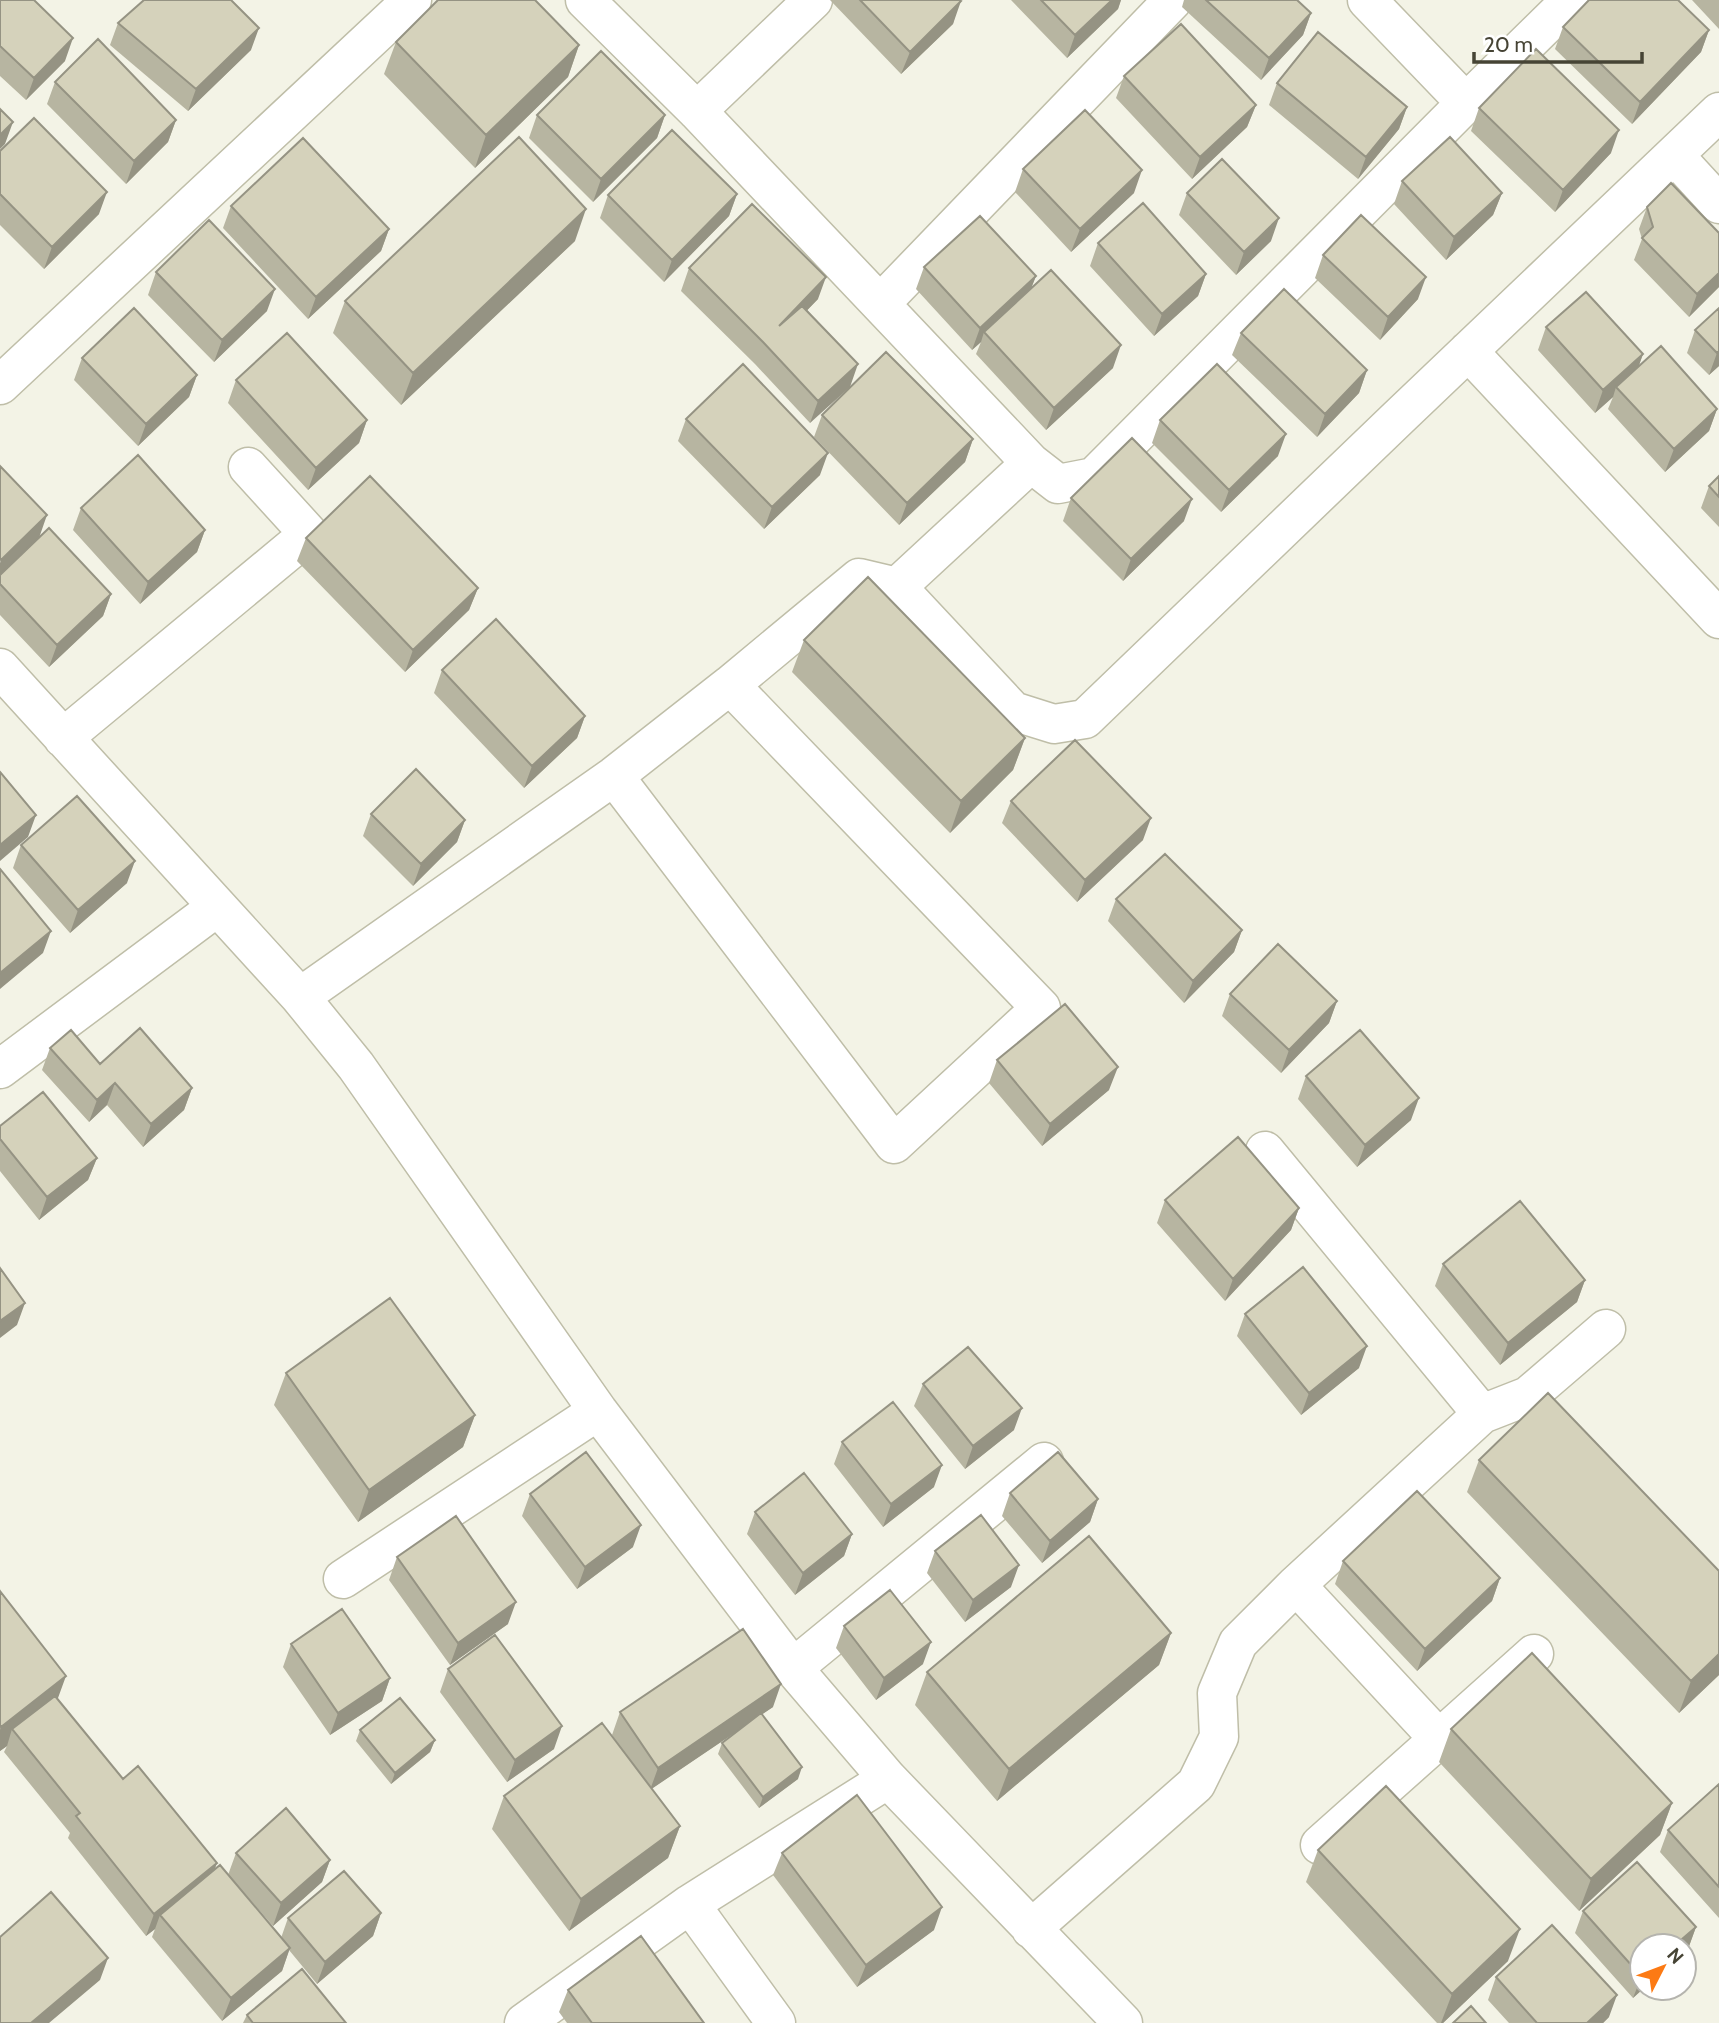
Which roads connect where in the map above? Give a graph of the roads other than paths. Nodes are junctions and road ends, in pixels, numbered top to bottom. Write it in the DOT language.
graph roads {
  1 [pos="412,0"];
  2 [pos="585,0"];
  3 [pos="813,0"];
  4 [pos="1173,0"];
  5 [pos="1367,0"];
  6 [pos="1571,0"];
  7 [pos="1466,103"];
  8 [pos="697,111"];
  9 [pos="1719,112"];
  10 [pos="1674,155"];
  11 [pos="1719,204"];
  12 [pos="881,303"];
  13 [pos="1468,351"];
  14 [pos="0,385"];
  15 [pos="1031,463"];
  16 [pos="248,467"];
  17 [pos="897,587"];
  18 [pos="1719,619"];
  19 [pos="0,668"];
  20 [pos="730,685"];
  21 [pos="63,738"];
  22 [pos="614,776"];
  23 [pos="217,907"];
  24 [pos="300,997"];
  25 [pos="0,1069"];
  26 [pos="1265,1152"];
  27 [pos="1606,1328"];
  28 [pos="598,1411"];
  29 [pos="1482,1414"];
  30 [pos="1044,1462"];
  31 [pos="343,1579"];
  32 [pos="1296,1585"];
  33 [pos="1534,1654"];
  34 [pos="793,1668"];
  35 [pos="1439,1739"];
  36 [pos="888,1779"];
  37 [pos="1320,1845"];
  38 [pos="690,1904"];
  39 [pos="1031,1929"];
  40 [pos="524,2023"];
  41 [pos="776,2023"];
  42 [pos="1123,2023"];
  1 -- 14 [label="street"];
  2 -- 8 [label="street"];
  3 -- 8 [label="street"];
  4 -- 12 [label="street"];
  5 -- 7 [label="street"];
  6 -- 7 [label="street"];
  7 -- 15 [label="street"];
  8 -- 12 [label="street"];
  9 -- 10 [label="street"];
  10 -- 11 [label="street"];
  10 -- 13 [label="street"];
  12 -- 15 [label="street"];
  13 -- 17 [label="street"];
  13 -- 18 [label="street"];
  15 -- 17 [label="street"];
  16 -- 21 [label="street"];
  17 -- 20 [label="street"];
  19 -- 21 [label="street"];
  20 -- 22 [label="street"];
  20 -- 22 [label="street"];
  21 -- 23 [label="street"];
  22 -- 24 [label="street"];
  23 -- 24 [label="street"];
  23 -- 25 [label="street"];
  24 -- 28 [label="street"];
  26 -- 29 [label="street"];
  27 -- 29 [label="street"];
  28 -- 31 [label="street"];
  28 -- 34 [label="street"];
  29 -- 32 [label="street"];
  30 -- 34 [label="street"];
  32 -- 35 [label="street"];
  32 -- 39 [label="street"];
  33 -- 35 [label="street"];
  34 -- 36 [label="street"];
  35 -- 37 [label="street"];
  36 -- 38 [label="street"];
  36 -- 39 [label="street"];
  38 -- 40 [label="street"];
  38 -- 41 [label="street"];
  39 -- 42 [label="street"];
}
